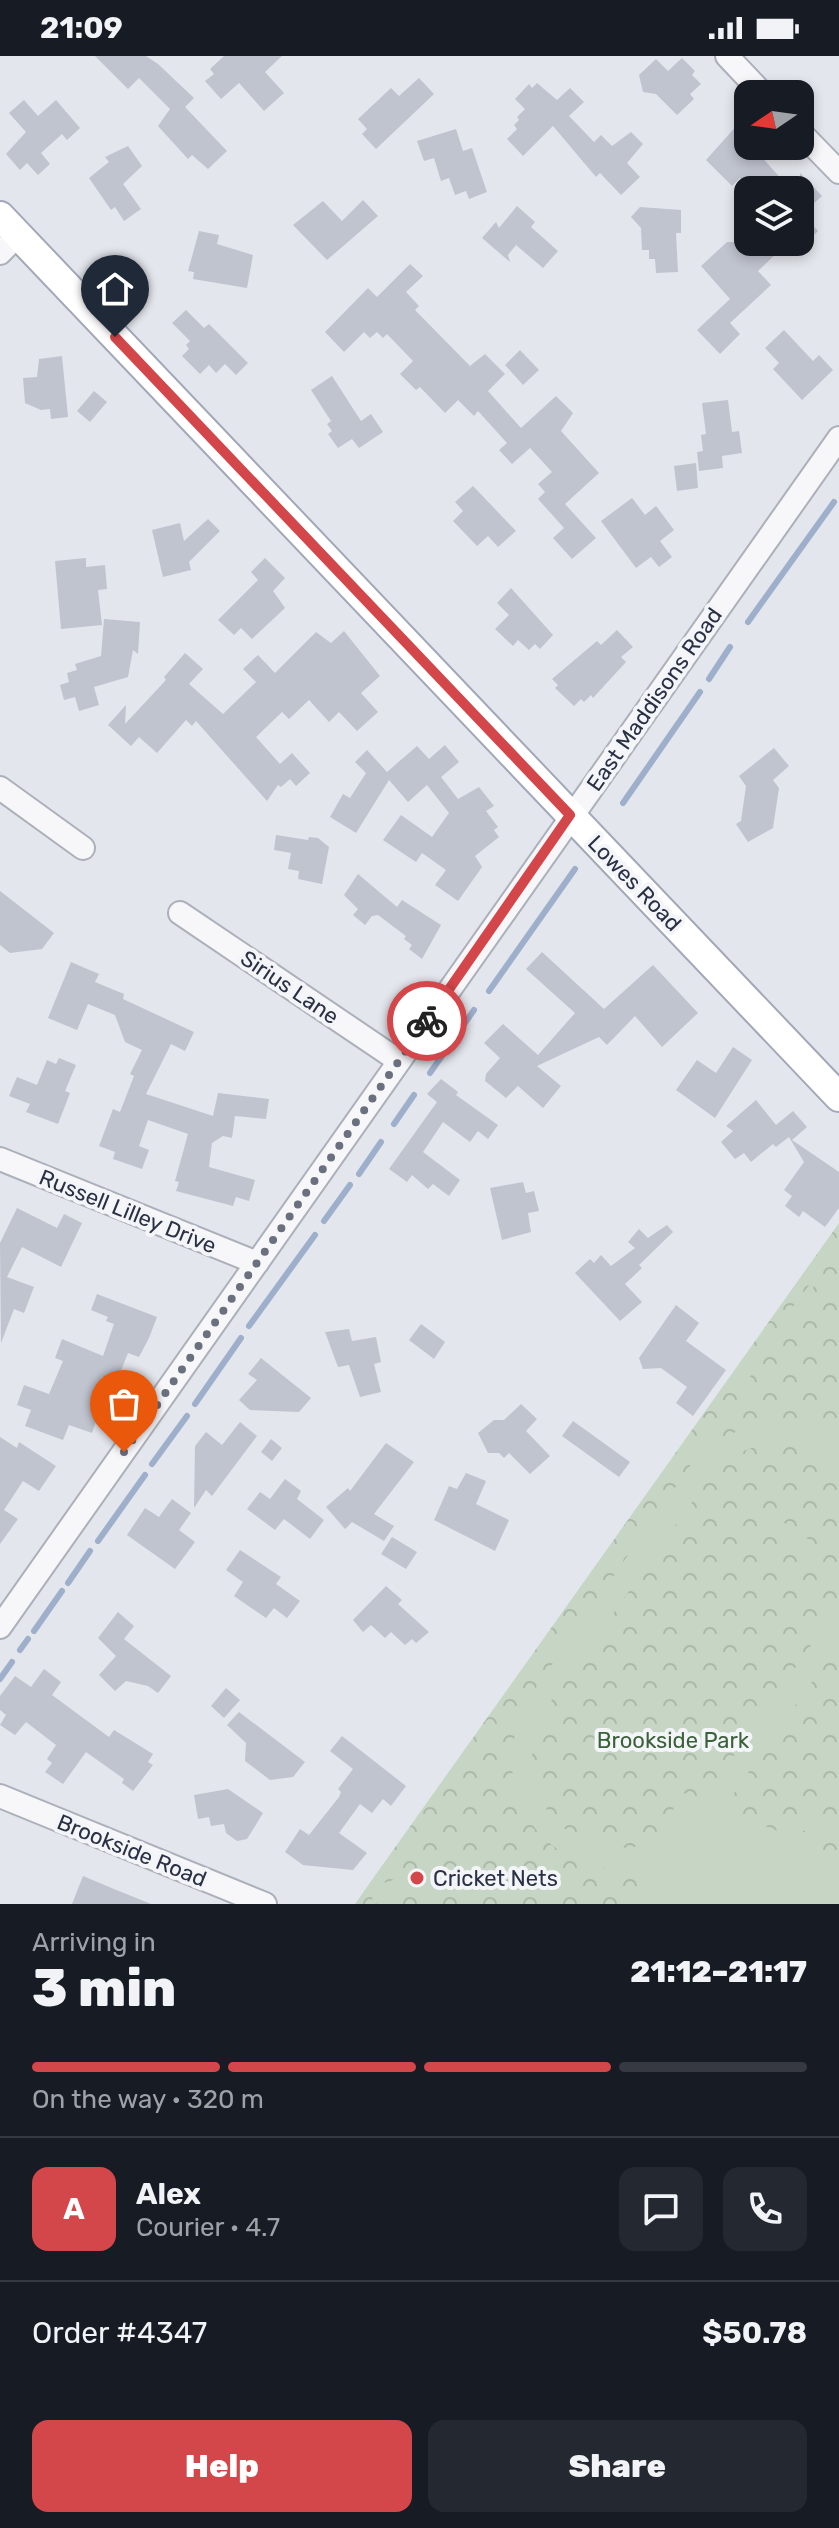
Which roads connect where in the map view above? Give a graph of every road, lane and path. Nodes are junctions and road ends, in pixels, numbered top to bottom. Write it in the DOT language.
graph roads {
  1 [pos="727,56"];
  2 [pos="750,80"];
  3 [pos="814,146"];
  4 [pos="839,172"];
  5 [pos="6,234"];
  6 [pos="839,438"];
  7 [pos="0,788"];
  8 [pos="570,815"];
  9 [pos="83,848"];
  10 [pos="180,913"];
  11 [pos="399,1061"];
  12 [pos="839,1097"];
  13 [pos="0,1159"];
  14 [pos="257,1263"];
  15 [pos="0,1627"];
  16 [pos="0,1796"];
  17 [pos="265,1904"];
  1 -- 2 [label="street"];
  3 -- 4 [label="street"];
  5 -- 8 [label="main road, Lowes Road"];
  6 -- 8 [label="street, East Maddisons Road"];
  7 -- 9 [label="street"];
  8 -- 11 [label="street, East Maddisons Road"];
  8 -- 12 [label="main road, Lowes Road"];
  10 -- 11 [label="street, Sirius Lane"];
  11 -- 14 [label="street, East Maddisons Road"];
  13 -- 14 [label="street, Russell Lilley Drive"];
  14 -- 15 [label="street, East Maddisons Road"];
  16 -- 17 [label="street, Brookside Road"];
}
